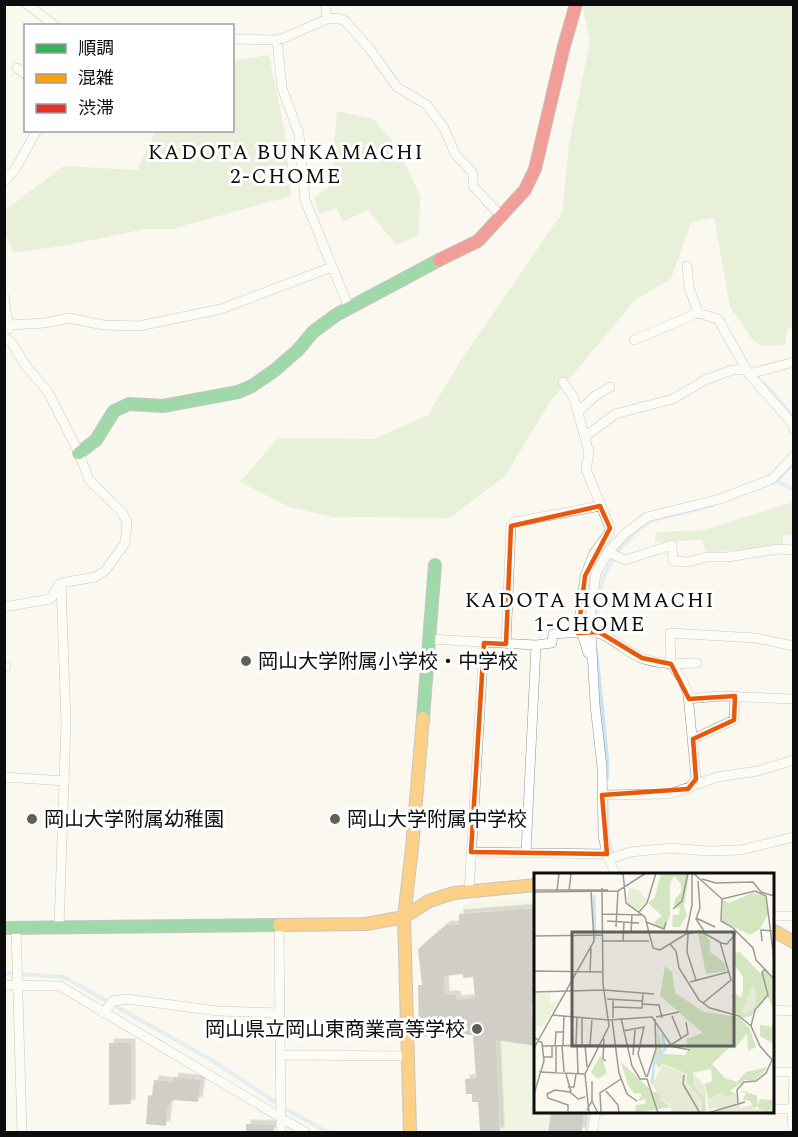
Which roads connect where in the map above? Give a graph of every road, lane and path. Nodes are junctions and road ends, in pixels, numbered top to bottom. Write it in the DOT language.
graph roads {
  1 [pos="27,4"];
  2 [pos="325,4"];
  3 [pos="576,4"];
  4 [pos="327,19"];
  5 [pos="52,24"];
  6 [pos="234,39"];
  7 [pos="277,39"];
  8 [pos="17,68"];
  9 [pos="24,73"];
  10 [pos="36,132"];
  11 [pos="4,182"];
  12 [pos="500,215"];
  13 [pos="687,266"];
  14 [pos="332,267"];
  15 [pos="4,297"];
  16 [pos="349,308"];
  17 [pos="698,313"];
  18 [pos="9,325"];
  19 [pos="6,338"];
  20 [pos="634,340"];
  21 [pos="794,362"];
  22 [pos="748,372"];
  23 [pos="563,382"];
  24 [pos="610,387"];
  25 [pos="578,412"];
  26 [pos="794,429"];
  27 [pos="586,436"];
  28 [pos="79,453"];
  29 [pos="794,456"];
  30 [pos="600,506"];
  31 [pos="794,550"];
  32 [pos="612,554"];
  33 [pos="435,565"];
  34 [pos="61,584"];
  35 [pos="4,607"];
  36 [pos="591,632"];
  37 [pos="429,639"];
  38 [pos="484,643"];
  39 [pos="506,644"];
  40 [pos="536,645"];
  41 [pos="794,646"];
  42 [pos="697,663"];
  43 [pos="671,664"];
  44 [pos="735,696"];
  45 [pos="688,699"];
  46 [pos="794,699"];
  47 [pos="693,739"];
  48 [pos="794,760"];
  49 [pos="4,777"];
  50 [pos="66,781"];
  51 [pos="688,789"];
  52 [pos="602,795"];
  53 [pos="794,837"];
  54 [pos="471,852"];
  55 [pos="526,853"];
  56 [pos="608,856"];
  57 [pos="615,873"];
  58 [pos="534,885"];
  59 [pos="469,891"];
  60 [pos="774,916"];
  61 [pos="794,916"];
  62 [pos="404,917"];
  63 [pos="279,924"];
  64 [pos="59,927"];
  65 [pos="10,928"];
  66 [pos="774,931"];
  67 [pos="794,942"];
  68 [pos="16,983"];
  69 [pos="4,985"];
  70 [pos="108,1007"];
  71 [pos="774,1010"];
  72 [pos="794,1011"];
  73 [pos="280,1013"];
  74 [pos="281,1055"];
  75 [pos="408,1056"];
  76 [pos="774,1072"];
  77 [pos="794,1074"];
  78 [pos="793,1104"];
  79 [pos="774,1109"];
  80 [pos="596,1113"];
  81 [pos="281,1115"];
  82 [pos="794,1128"];
  83 [pos="22,1132"];
  84 [pos="281,1132"];
  85 [pos="305,1132"];
  86 [pos="410,1132"];
  87 [pos="592,1132"];
  1 -- 5 [label="street"];
  2 -- 4 [label="street"];
  3 -- 12 [label="street"];
  4 -- 7 [label="street"];
  4 -- 12 [label="street"];
  6 -- 7 [label="street"];
  7 -- 14 [label="street"];
  8 -- 9 [label="street"];
  10 -- 11 [label="street"];
  12 -- 16 [label="street"];
  13 -- 17 [label="street"];
  14 -- 16 [label="street"];
  14 -- 18 [label="street"];
  15 -- 18 [label="street"];
  16 -- 28 [label="street"];
  17 -- 20 [label="street"];
  17 -- 22 [label="street"];
  18 -- 19 [label="street"];
  19 -- 28 [label="street"];
  21 -- 22 [label="street"];
  22 -- 26 [label="street"];
  22 -- 27 [label="street"];
  23 -- 25 [label="street"];
  24 -- 25 [label="street"];
  25 -- 27 [label="street"];
  27 -- 30 [label="street"];
  28 -- 34 [label="street"];
  29 -- 32 [label="street"];
  30 -- 36 [label="street"];
  30 -- 39 [label="street"];
  31 -- 32 [label="street"];
  32 -- 36 [label="street"];
  33 -- 37 [label="street"];
  34 -- 35 [label="street"];
  34 -- 50 [label="street"];
  36 -- 40 [label="street"];
  36 -- 43 [label="street"];
  36 -- 52 [label="street"];
  37 -- 38 [label="street"];
  37 -- 62 [label="street"];
  38 -- 39 [label="street"];
  38 -- 54 [label="street"];
  39 -- 40 [label="street"];
  40 -- 55 [label="street"];
  41 -- 43 [label="street"];
  42 -- 43 [label="street"];
  43 -- 45 [label="street"];
  44 -- 45 [label="street"];
  44 -- 46 [label="street"];
  44 -- 47 [label="street"];
  45 -- 47 [label="street"];
  47 -- 51 [label="street"];
  48 -- 51 [label="street"];
  49 -- 50 [label="street"];
  50 -- 64 [label="street"];
  51 -- 52 [label="street"];
  52 -- 56 [label="street"];
  53 -- 56 [label="street"];
  54 -- 55 [label="street"];
  54 -- 59 [label="street"];
  55 -- 56 [label="street"];
  56 -- 57 [label="street"];
  58 -- 59 [label="street"];
  59 -- 62 [label="street"];
  60 -- 61 [label="street"];
  62 -- 63 [label="street"];
  62 -- 75 [label="street"];
  63 -- 64 [label="street"];
  63 -- 73 [label="street"];
  64 -- 65 [label="street"];
  65 -- 68 [label="street"];
  66 -- 67 [label="street"];
  68 -- 69 [label="street"];
  68 -- 70 [label="street"];
  68 -- 83 [label="street"];
  70 -- 73 [label="street"];
  70 -- 81 [label="street"];
  71 -- 72 [label="street"];
  73 -- 74 [label="street"];
  74 -- 75 [label="street"];
  74 -- 81 [label="street"];
  75 -- 86 [label="street"];
  76 -- 77 [label="street"];
  77 -- 78 [label="street"];
  78 -- 79 [label="street"];
  78 -- 82 [label="street"];
  80 -- 87 [label="street"];
  81 -- 84 [label="street"];
  81 -- 85 [label="street"];
}
